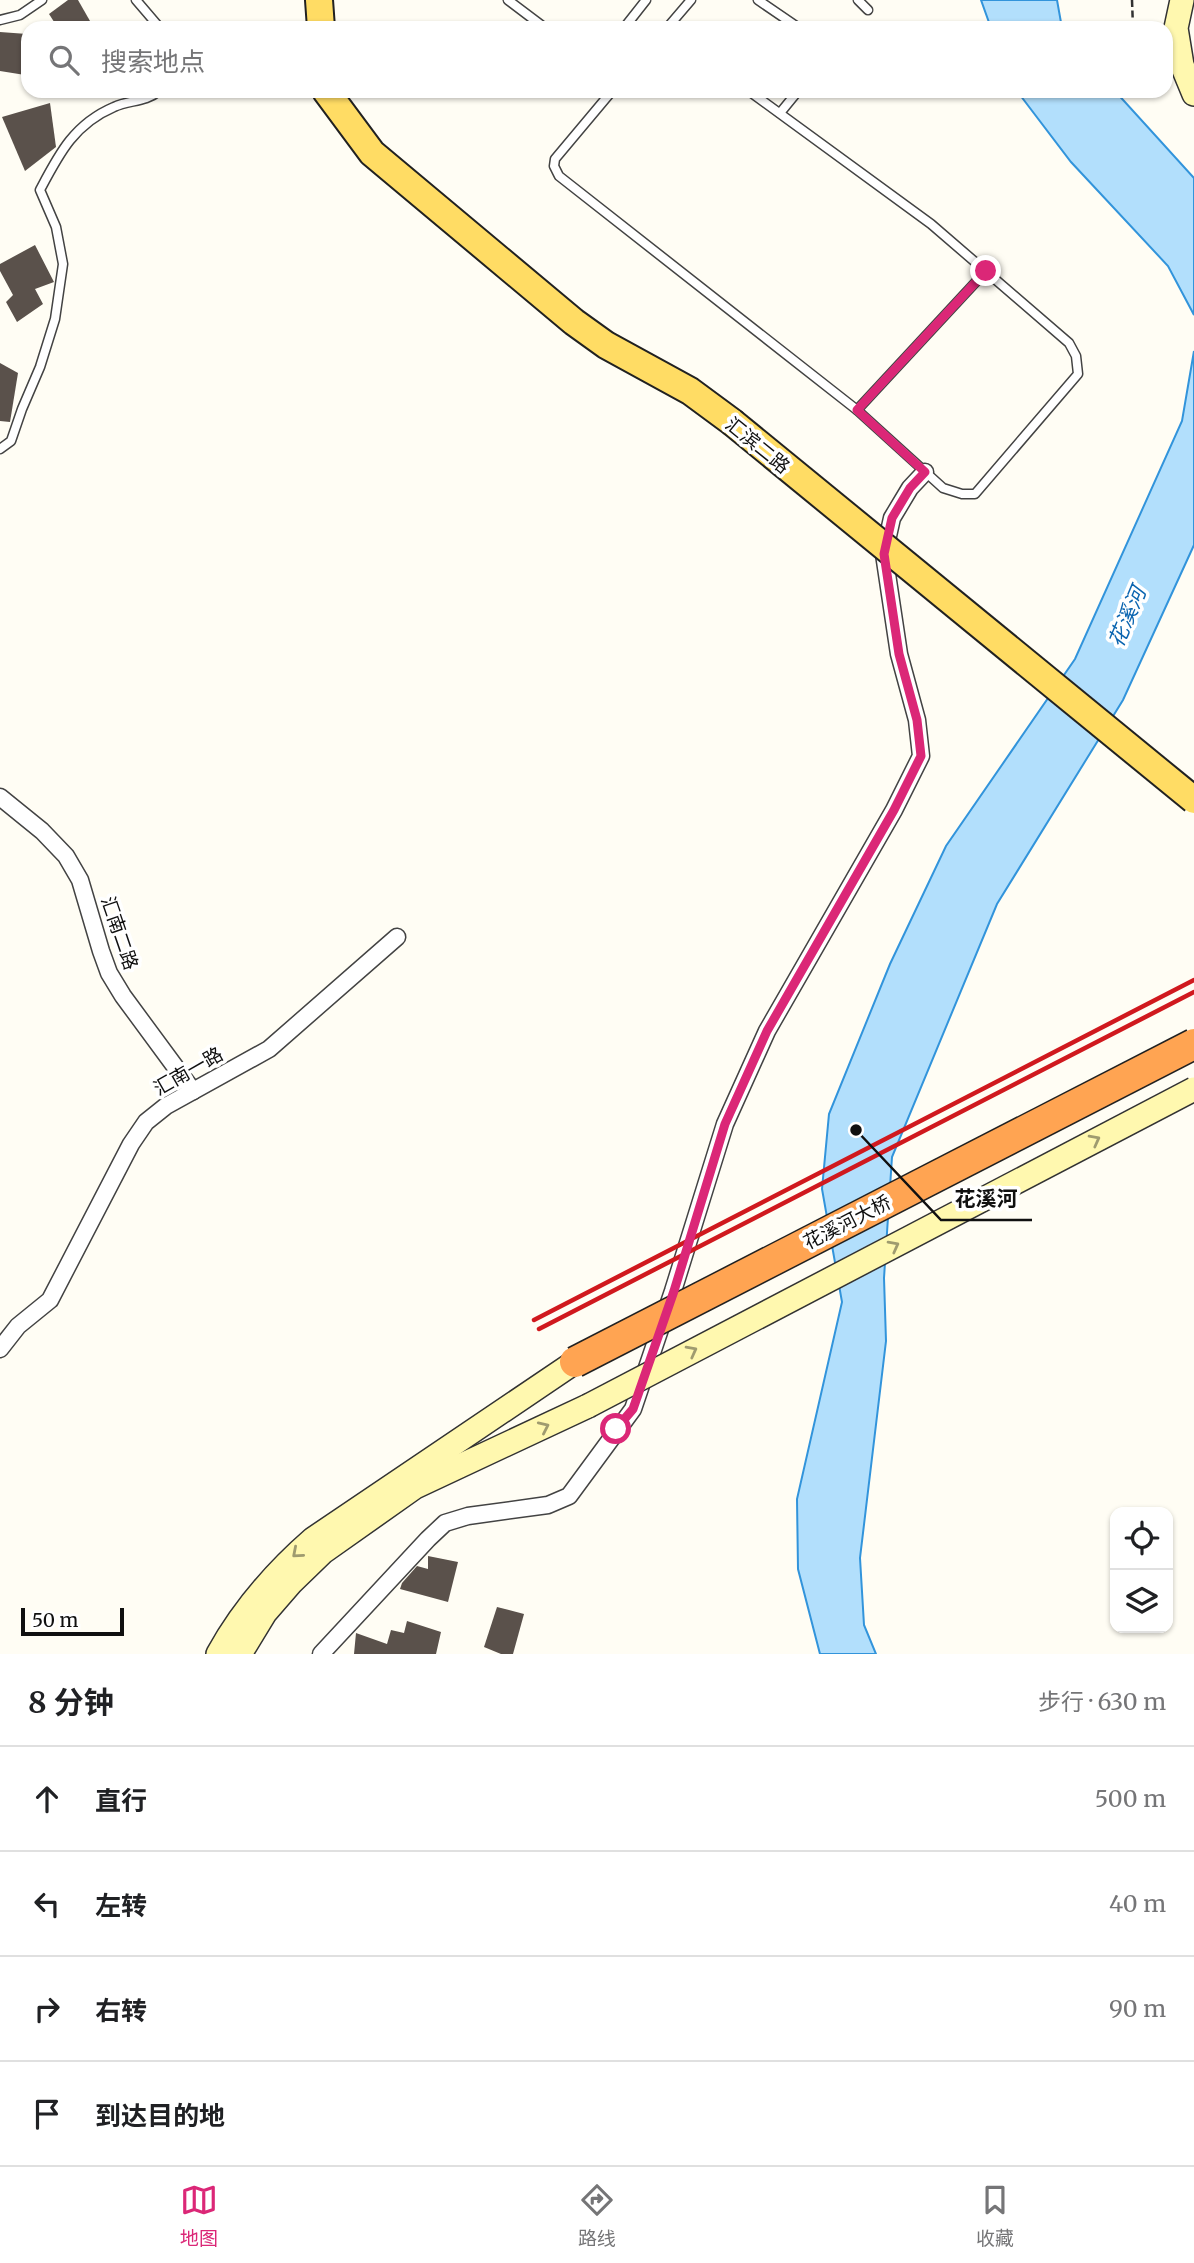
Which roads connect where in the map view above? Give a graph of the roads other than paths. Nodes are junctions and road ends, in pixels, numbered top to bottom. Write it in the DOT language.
graph roads {
  1 [pos="42,0"];
  2 [pos="136,0"];
  3 [pos="301,0"];
  4 [pos="318,0"];
  5 [pos="508,0"];
  6 [pos="691,0"];
  7 [pos="758,0"];
  8 [pos="858,0"];
  9 [pos="1182,0"];
  10 [pos="641,2"];
  11 [pos="868,10"];
  12 [pos="0,20"];
  13 [pos="154,21"];
  14 [pos="302,21"];
  15 [pos="320,21"];
  16 [pos="536,21"];
  17 [pos="629,21"];
  18 [pos="673,21"];
  19 [pos="789,21"];
  20 [pos="1194,94"];
  21 [pos="151,98"];
  22 [pos="332,98"];
  23 [pos="350,98"];
  24 [pos="606,98"];
  25 [pos="759,98"];
  26 [pos="792,98"];
  27 [pos="780,113"];
  28 [pos="376,149"];
  29 [pos="986,271"];
  30 [pos="857,410"];
  31 [pos="737,417"];
  32 [pos="0,449"];
  33 [pos="925,472"];
  34 [pos="1194,779"];
  35 [pos="0,797"];
  36 [pos="1194,800"];
  37 [pos="397,937"];
  38 [pos="1194,1044"];
  39 [pos="1194,1061"];
  40 [pos="1194,1089"];
  41 [pos="193,1091"];
  42 [pos="0,1349"];
  43 [pos="578,1369"];
  44 [pos="415,1488"];
  45 [pos="218,1654"];
  46 [pos="240,1654"];
  47 [pos="321,1654"];
  1 -- 12 [label="lane"];
  2 -- 13 [label="lane"];
  3 -- 14 [label="main road"];
  4 -- 15 [label="main road"];
  5 -- 16 [label="lane"];
  6 -- 18 [label="lane"];
  7 -- 19 [label="lane"];
  8 -- 11 [label="lane"];
  9 -- 20 [label="main road"];
  10 -- 17 [label="lane"];
  21 -- 32 [label="lane"];
  22 -- 28 [label="main road, 汇滨二路"];
  23 -- 28 [label="main road, 汇滨二路"];
  24 -- 30 [label="lane"];
  25 -- 27 [label="lane"];
  26 -- 27 [label="lane"];
  27 -- 29 [label="lane"];
  28 -- 31 [label="main road, 汇滨二路"];
  29 -- 30 [label="lane"];
  29 -- 33 [label="lane"];
  30 -- 33 [label="lane"];
  31 -- 34 [label="main road, 汇滨二路"];
  31 -- 36 [label="main road, 汇滨二路, bridge"];
  33 -- 47 [label="street"];
  35 -- 41 [label="street, 汇南二路"];
  37 -- 41 [label="street, 汇南一路"];
  38 -- 43 [label="highway, 花溪河大桥, bridge"];
  39 -- 43 [label="highway, 花溪河大桥"];
  44 -- 40 [label="main road, one-way, bridge"];
  41 -- 42 [label="street, 汇南一路"];
  43 -- 44 [label="main road"];
  43 -- 45 [label="main road, one-way"];
  44 -- 46 [label="main road"];
}
